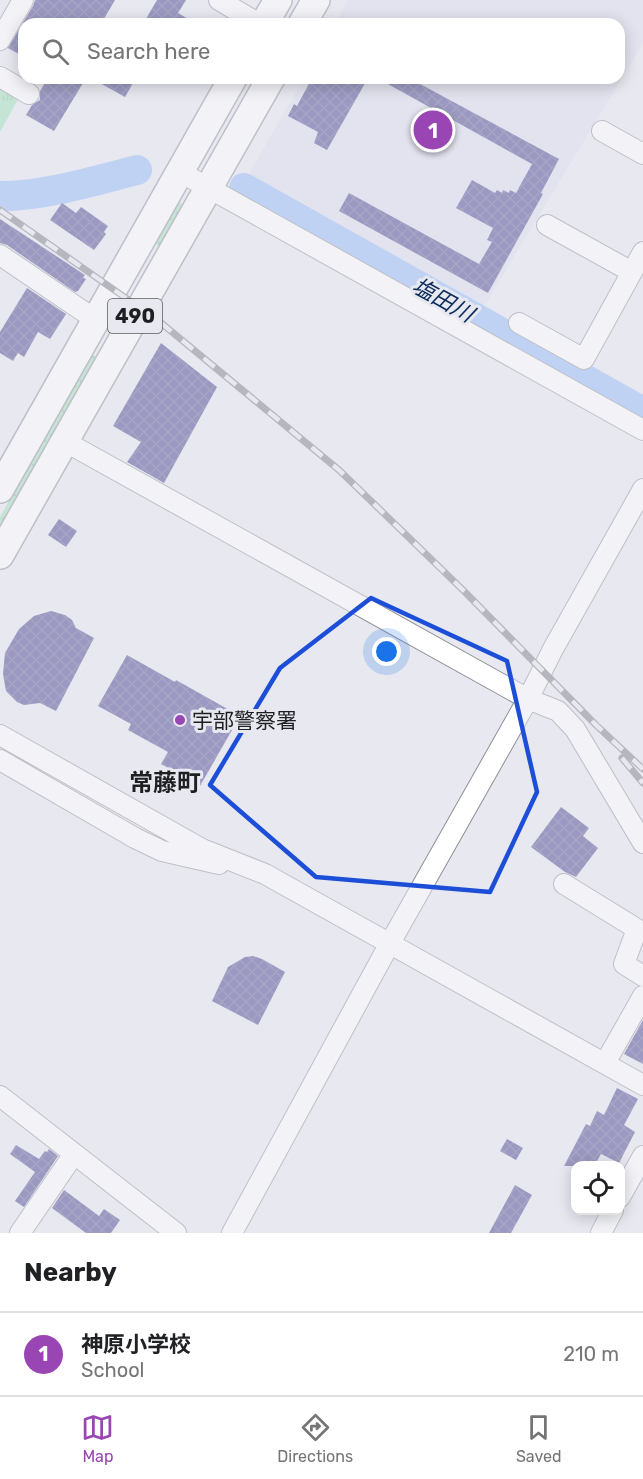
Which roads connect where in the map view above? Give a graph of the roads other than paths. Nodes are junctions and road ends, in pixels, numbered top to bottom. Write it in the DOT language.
graph roads {
  1 [pos="23,0"];
  2 [pos="219,0"];
  3 [pos="278,0"];
  4 [pos="316,0"];
  5 [pos="250,18"];
  6 [pos="268,18"];
  7 [pos="306,18"];
  8 [pos="0,40"];
  9 [pos="0,77"];
  10 [pos="230,84"];
  11 [pos="268,84"];
  12 [pos="29,94"];
  13 [pos="602,131"];
  14 [pos="643,154"];
  15 [pos="180,172"];
  16 [pos="208,189"];
  17 [pos="547,225"];
  18 [pos="643,252"];
  19 [pos="0,255"];
  20 [pos="632,272"];
  21 [pos="96,320"];
  22 [pos="519,323"];
  23 [pos="643,430"];
  24 [pos="64,441"];
  25 [pos="0,489"];
  26 [pos="643,489"];
  27 [pos="0,555"];
  28 [pos="528,699"];
  29 [pos="0,735"];
  30 [pos="0,760"];
  31 [pos="643,843"];
  32 [pos="266,874"];
  33 [pos="564,884"];
  34 [pos="390,943"];
  35 [pos="643,976"];
  36 [pos="643,996"];
  37 [pos="605,1063"];
  38 [pos="643,1085"];
  39 [pos="0,1096"];
  40 [pos="74,1154"];
  41 [pos="643,1156"];
  42 [pos="625,1190"];
  43 [pos="610,1215"];
  44 [pos="21,1233"];
  45 [pos="176,1233"];
  46 [pos="232,1233"];
  47 [pos="600,1233"];
  1 -- 8 [label="street"];
  2 -- 5 [label="street"];
  3 -- 6 [label="highway"];
  4 -- 7 [label="highway"];
  9 -- 12 [label="street"];
  10 -- 15 [label="highway, 490"];
  11 -- 16 [label="highway, 490"];
  13 -- 14 [label="street"];
  15 -- 16 [label="street"];
  15 -- 21 [label="highway, 490"];
  16 -- 23 [label="street"];
  16 -- 24 [label="highway, 490"];
  17 -- 20 [label="street"];
  18 -- 20 [label="street"];
  19 -- 21 [label="street"];
  20 -- 22 [label="street"];
  21 -- 25 [label="highway, 490"];
  24 -- 27 [label="highway, 490"];
  24 -- 28 [label="street"];
  26 -- 28 [label="street"];
  28 -- 31 [label="street"];
  28 -- 34 [label="street"];
  29 -- 32 [label="street"];
  30 -- 32 [label="street"];
  32 -- 34 [label="street"];
  33 -- 35 [label="street"];
  34 -- 37 [label="street"];
  34 -- 46 [label="street"];
  36 -- 37 [label="street"];
  37 -- 38 [label="street"];
  39 -- 40 [label="street"];
  40 -- 44 [label="street"];
  40 -- 45 [label="street"];
  41 -- 42 [label="street"];
  43 -- 47 [label="street"];
}
